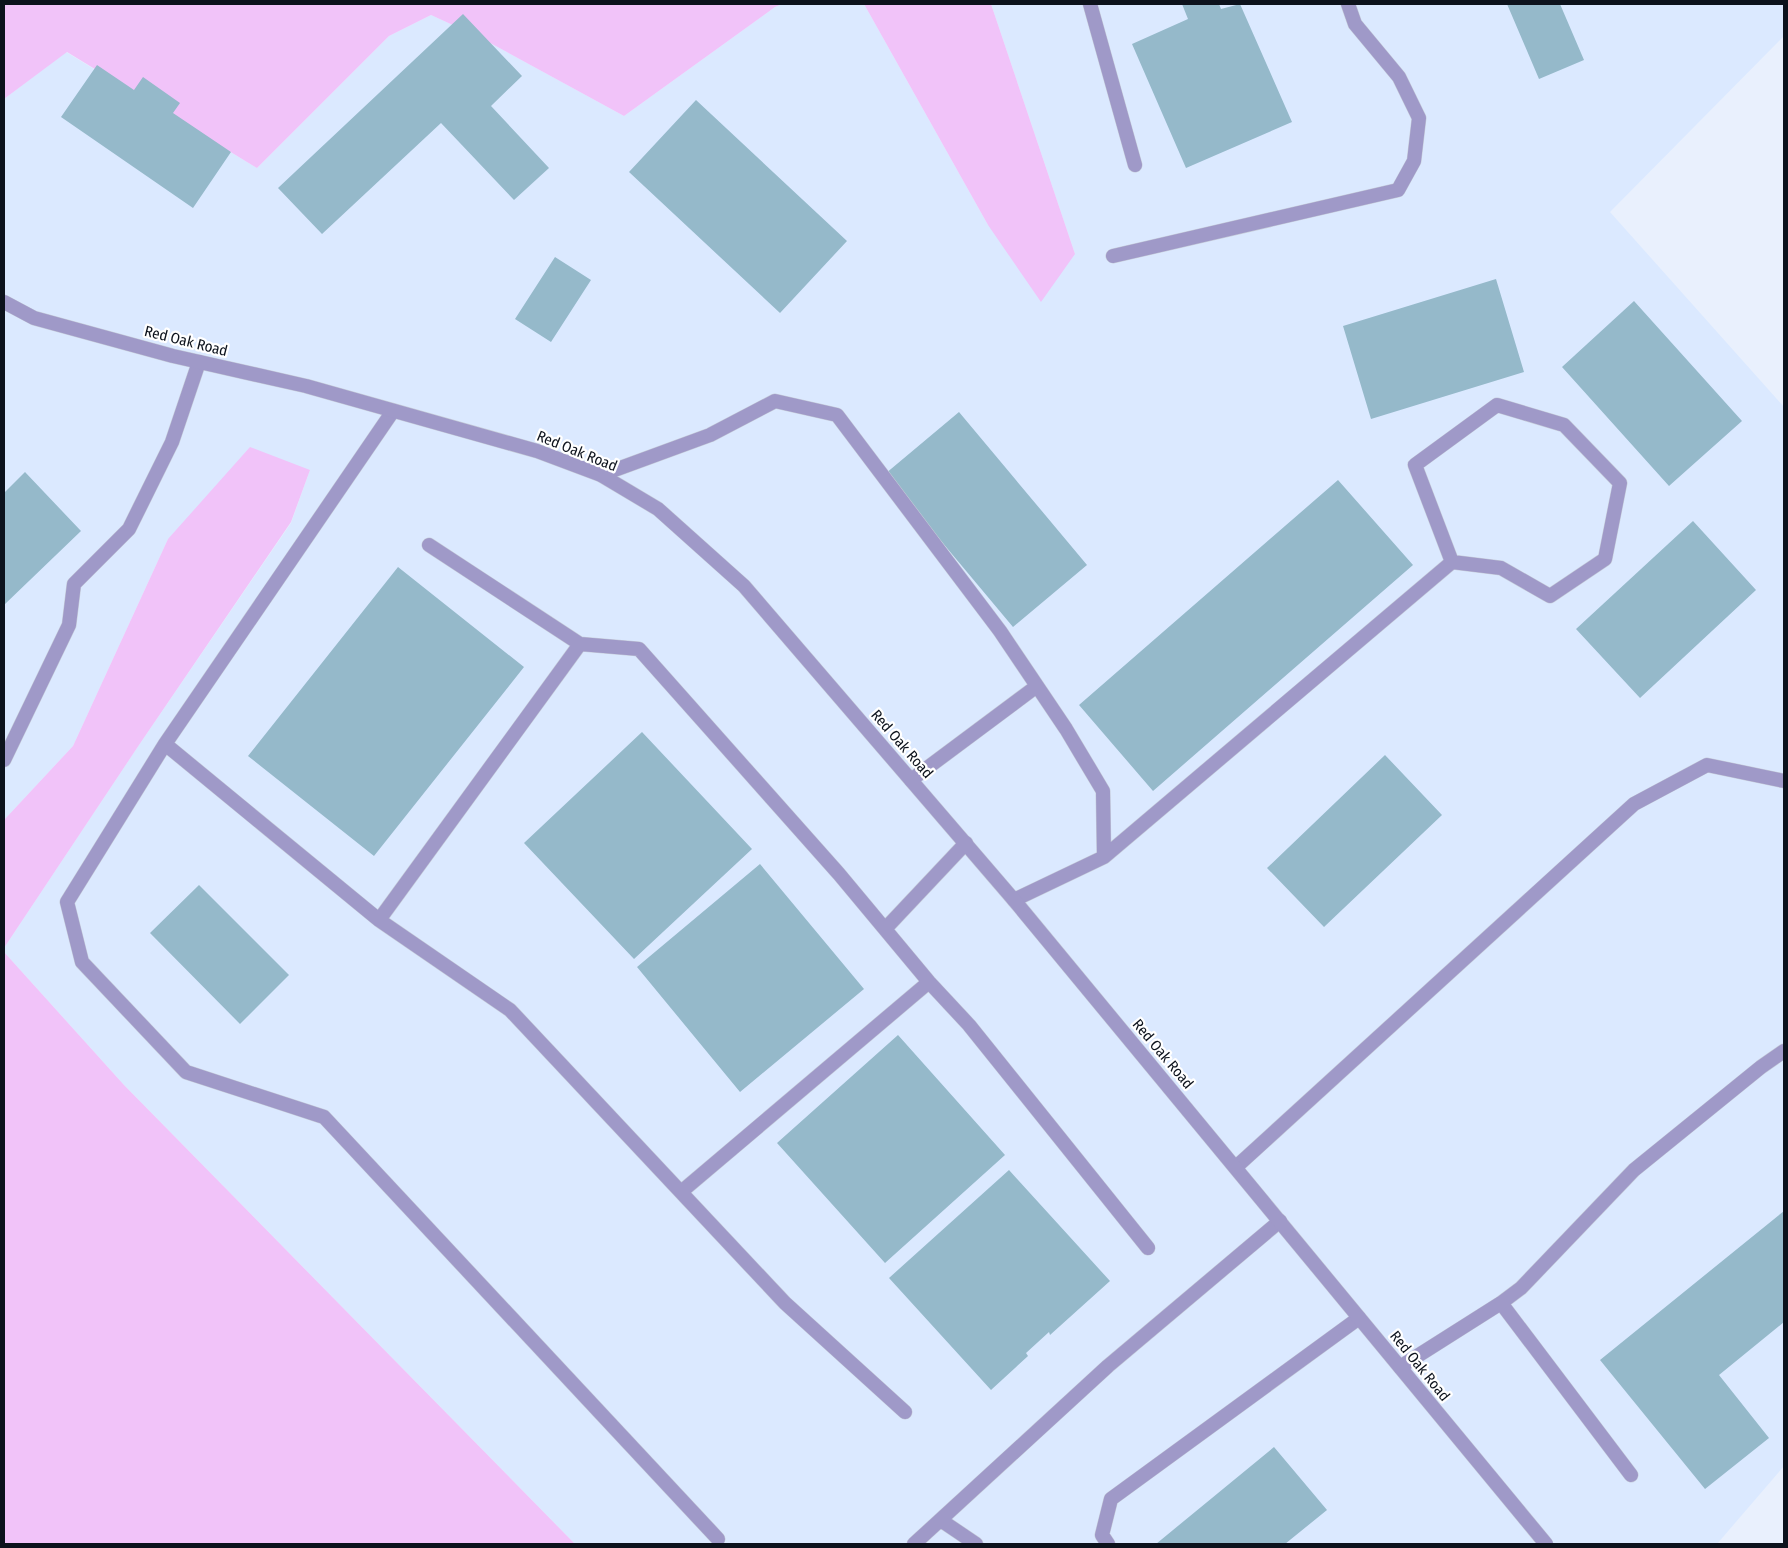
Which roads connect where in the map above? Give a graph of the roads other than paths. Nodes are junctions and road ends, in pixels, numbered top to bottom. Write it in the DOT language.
graph roads {
  1 [pos="1090,4"];
  2 [pos="1348,4"];
  3 [pos="1135,165"];
  4 [pos="1114,256"];
  5 [pos="4,302"];
  6 [pos="199,362"];
  7 [pos="393,411"];
  8 [pos="601,475"];
  9 [pos="429,545"];
  10 [pos="1452,562"];
  11 [pos="580,644"];
  12 [pos="1037,686"];
  13 [pos="165,744"];
  14 [pos="4,760"];
  15 [pos="911,780"];
  16 [pos="1784,781"];
  17 [pos="966,843"];
  18 [pos="1104,857"];
  19 [pos="1014,900"];
  20 [pos="379,920"];
  21 [pos="885,929"];
  22 [pos="930,982"];
  23 [pos="1784,1051"];
  24 [pos="1236,1167"];
  25 [pos="681,1192"];
  26 [pos="1280,1222"];
  27 [pos="1148,1248"];
  28 [pos="1501,1302"];
  29 [pos="1359,1318"];
  30 [pos="1400,1368"];
  31 [pos="905,1412"];
  32 [pos="1631,1475"];
  33 [pos="942,1520"];
  34 [pos="718,1540"];
  35 [pos="914,1544"];
  36 [pos="976,1544"];
  37 [pos="1108,1544"];
  38 [pos="1546,1544"];
  1 -- 3 [label="street"];
  2 -- 4 [label="street"];
  5 -- 6 [label="street, Red Oak Road"];
  6 -- 7 [label="street, Red Oak Road"];
  6 -- 14 [label="street"];
  7 -- 8 [label="street, Red Oak Road"];
  7 -- 13 [label="street"];
  8 -- 12 [label="street"];
  8 -- 15 [label="street, Red Oak Road"];
  9 -- 11 [label="street"];
  10 -- 10 [label="street"];
  10 -- 18 [label="street"];
  11 -- 20 [label="street"];
  11 -- 21 [label="street"];
  12 -- 15 [label="street"];
  12 -- 18 [label="street"];
  13 -- 20 [label="street"];
  13 -- 34 [label="street"];
  15 -- 17 [label="street, Red Oak Road"];
  16 -- 24 [label="street"];
  17 -- 19 [label="street, Red Oak Road"];
  17 -- 21 [label="street"];
  18 -- 19 [label="street"];
  19 -- 24 [label="street, Red Oak Road"];
  20 -- 25 [label="street"];
  21 -- 22 [label="street"];
  22 -- 25 [label="street"];
  22 -- 27 [label="street"];
  23 -- 28 [label="street"];
  24 -- 26 [label="street, Red Oak Road"];
  25 -- 31 [label="street"];
  26 -- 29 [label="street, Red Oak Road"];
  26 -- 33 [label="street"];
  28 -- 30 [label="street"];
  28 -- 32 [label="street"];
  29 -- 30 [label="street, Red Oak Road"];
  29 -- 37 [label="street"];
  30 -- 38 [label="street, Red Oak Road"];
  33 -- 35 [label="street"];
  33 -- 36 [label="street"];
}
